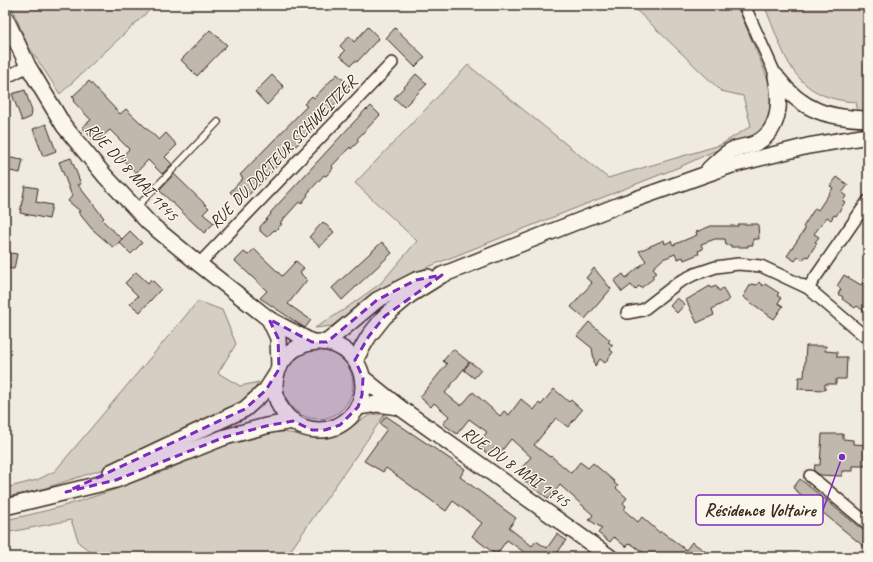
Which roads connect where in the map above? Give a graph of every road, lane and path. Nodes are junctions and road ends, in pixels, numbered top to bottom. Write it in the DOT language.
graph roads {
  1 [pos="744,5"];
  2 [pos="5,17"];
  3 [pos="392,63"];
  4 [pos="28,66"];
  5 [pos="776,76"];
  6 [pos="5,78"];
  7 [pos="868,119"];
  8 [pos="218,122"];
  9 [pos="868,136"];
  10 [pos="702,175"];
  11 [pos="868,201"];
  12 [pos="136,208"];
  13 [pos="199,264"];
  14 [pos="442,275"];
  15 [pos="808,288"];
  16 [pos="627,313"];
  17 [pos="269,319"];
  18 [pos="868,339"];
  19 [pos="312,342"];
  20 [pos="327,342"];
  21 [pos="355,360"];
  22 [pos="277,372"];
  23 [pos="363,378"];
  24 [pos="358,407"];
  25 [pos="399,407"];
  26 [pos="293,421"];
  27 [pos="810,476"];
  28 [pos="66,492"];
  29 [pos="5,507"];
  30 [pos="868,524"];
  31 [pos="610,557"];
  1 -- 5 [label="street"];
  2 -- 4 [label="main road, RUE DU 8 MAI 1945"];
  3 -- 13 [label="street, RUE DU DOCTEUR SCHWEITZER"];
  4 -- 6 [label="street"];
  4 -- 12 [label="main road, RUE DU 8 MAI 1945"];
  5 -- 7 [label="main road"];
  5 -- 10 [label="main road"];
  8 -- 12 [label="lane"];
  9 -- 10 [label="main road"];
  10 -- 14 [label="main road"];
  11 -- 15 [label="street"];
  12 -- 13 [label="main road, RUE DU 8 MAI 1945"];
  13 -- 17 [label="main road, RUE DU 8 MAI 1945"];
  14 -- 20 [label="main road"];
  14 -- 21 [label="main road"];
  15 -- 16 [label="street"];
  15 -- 18 [label="street"];
  17 -- 19 [label="main road, RUE DU 8 MAI 1945"];
  17 -- 22 [label="main road, RUE DU 8 MAI 1945"];
  19 -- 20 [label="main road"];
  19 -- 22 [label="main road"];
  20 -- 21 [label="main road"];
  21 -- 23 [label="main road"];
  22 -- 26 [label="main road"];
  22 -- 28 [label="main road"];
  23 -- 24 [label="main road"];
  23 -- 25 [label="main road, RUE DU 8 MAI 1945"];
  24 -- 25 [label="main road, RUE DU 8 MAI 1945"];
  24 -- 26 [label="main road"];
  25 -- 31 [label="main road, RUE DU 8 MAI 1945"];
  26 -- 28 [label="main road"];
  27 -- 30 [label="street"];
  28 -- 29 [label="main road"];
}
